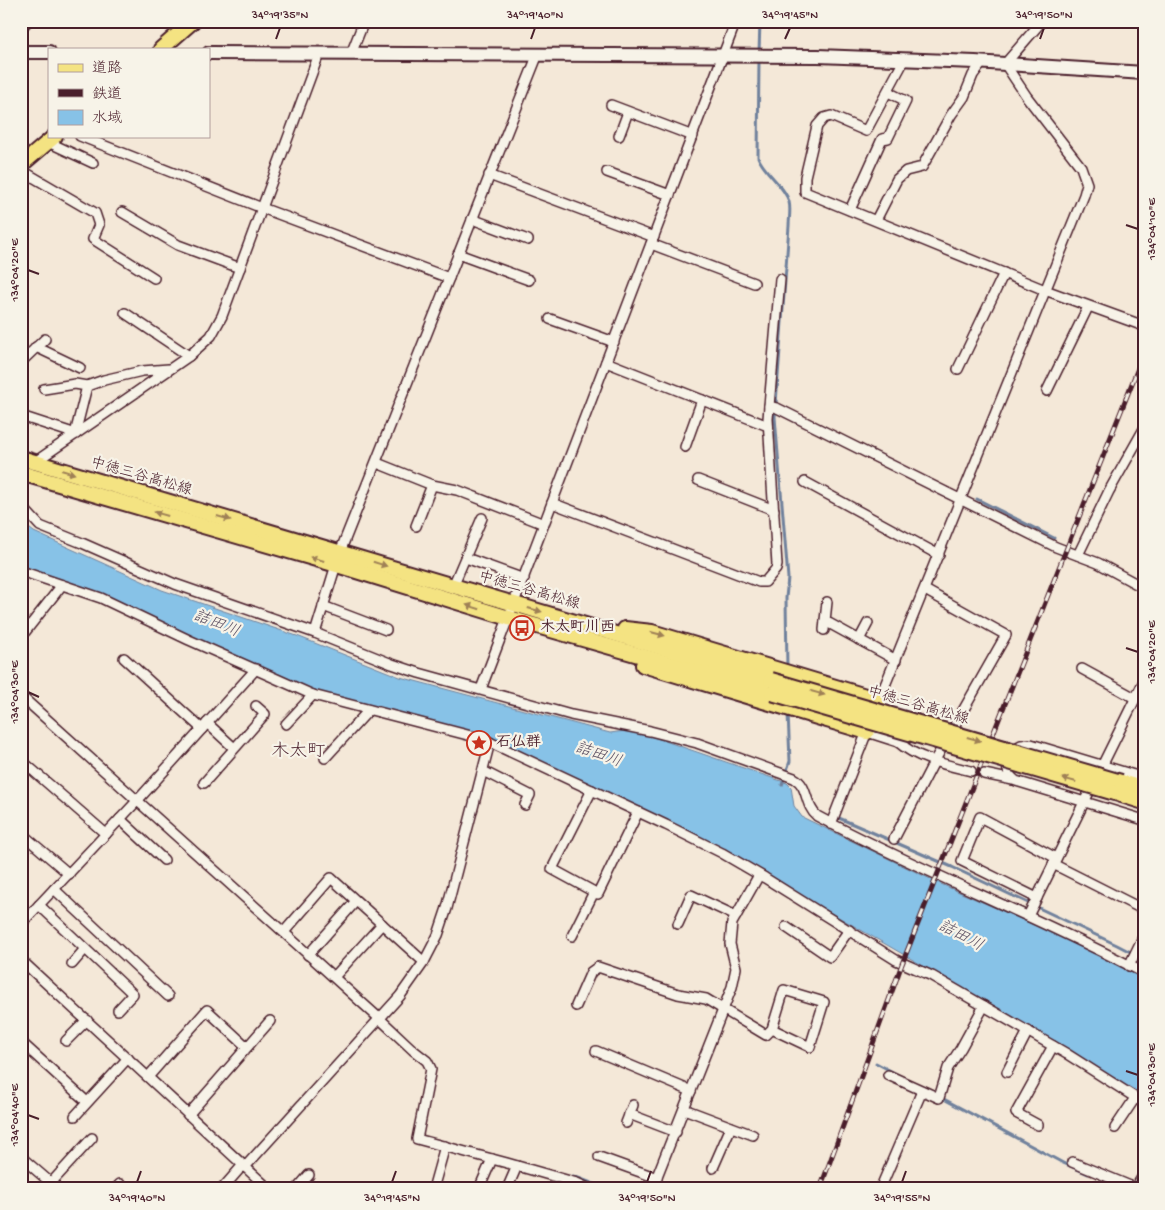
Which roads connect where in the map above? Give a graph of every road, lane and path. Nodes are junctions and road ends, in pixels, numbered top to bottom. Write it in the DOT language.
graph roads {
  1 [pos="28,21"];
  2 [pos="193,21"];
  3 [pos="364,21"];
  4 [pos="736,21"];
  5 [pos="1042,21"];
  6 [pos="21,28"];
  7 [pos="162,48"];
  8 [pos="21,52"];
  9 [pos="48,52"];
  10 [pos="210,53"];
  11 [pos="319,54"];
  12 [pos="351,54"];
  13 [pos="538,54"];
  14 [pos="723,56"];
  15 [pos="903,59"];
  16 [pos="982,63"];
  17 [pos="1005,64"];
  18 [pos="1144,73"];
  19 [pos="888,92"];
  20 [pos="611,106"];
  21 [pos="628,112"];
  22 [pos="866,132"];
  23 [pos="619,136"];
  24 [pos="692,136"];
  25 [pos="85,138"];
  26 [pos="52,139"];
  27 [pos="882,139"];
  28 [pos="93,163"];
  29 [pos="22,171"];
  30 [pos="607,172"];
  31 [pos="489,175"];
  32 [pos="670,195"];
  33 [pos="262,208"];
  34 [pos="850,210"];
  35 [pos="122,212"];
  36 [pos="472,218"];
  37 [pos="876,220"];
  38 [pos="528,240"];
  39 [pos="652,241"];
  40 [pos="458,254"];
  41 [pos="240,268"];
  42 [pos="1004,273"];
  43 [pos="154,278"];
  44 [pos="448,278"];
  45 [pos="780,279"];
  46 [pos="529,280"];
  47 [pos="754,283"];
  48 [pos="1045,290"];
  49 [pos="1088,307"];
  50 [pos="125,314"];
  51 [pos="550,319"];
  52 [pos="1144,326"];
  53 [pos="45,339"];
  54 [pos="614,342"];
  55 [pos="36,347"];
  56 [pos="189,356"];
  57 [pos="21,362"];
  58 [pos="606,362"];
  59 [pos="80,368"];
  60 [pos="169,369"];
  61 [pos="958,369"];
  62 [pos="86,386"];
  63 [pos="44,389"];
  64 [pos="1047,391"];
  65 [pos="702,400"];
  66 [pos="769,406"];
  67 [pos="21,416"];
  68 [pos="768,426"];
  69 [pos="1144,430"];
  70 [pos="75,434"];
  71 [pos="685,447"];
  72 [pos="28,460"];
  73 [pos="377,463"];
  74 [pos="21,473"];
  75 [pos="698,480"];
  76 [pos="805,482"];
  77 [pos="432,485"];
  78 [pos="961,500"];
  79 [pos="552,503"];
  80 [pos="21,509"];
  81 [pos="774,510"];
  82 [pos="482,518"];
  83 [pos="544,524"];
  84 [pos="416,526"];
  85 [pos="939,555"];
  86 [pos="1078,555"];
  87 [pos="338,558"];
  88 [pos="466,558"];
  89 [pos="21,571"];
  90 [pos="524,579"];
  91 [pos="62,585"];
  92 [pos="453,586"];
  93 [pos="1144,588"];
  94 [pos="925,590"];
  95 [pos="827,602"];
  96 [pos="323,606"];
  97 [pos="511,611"];
  98 [pos="868,623"];
  99 [pos="592,626"];
  100 [pos="386,630"];
  101 [pos="315,633"];
  102 [pos="21,637"];
  103 [pos="859,640"];
  104 [pos="598,642"];
  105 [pos="124,658"];
  106 [pos="896,660"];
  107 [pos="256,669"];
  108 [pos="1082,669"];
  109 [pos="1144,681"];
  110 [pos="772,686"];
  111 [pos="481,689"];
  112 [pos="313,695"];
  113 [pos="21,696"];
  114 [pos="1135,698"];
  115 [pos="879,700"];
  116 [pos="256,706"];
  117 [pos="369,710"];
  118 [pos="286,724"];
  119 [pos="204,726"];
  120 [pos="867,732"];
  121 [pos="490,742"];
  122 [pos="898,742"];
  123 [pos="234,748"];
  124 [pos="325,758"];
  125 [pos="21,760"];
  126 [pos="935,760"];
  127 [pos="1102,765"];
  128 [pos="483,771"];
  129 [pos="972,771"];
  130 [pos="984,774"];
  131 [pos="1144,778"];
  132 [pos="1016,781"];
  133 [pos="204,783"];
  134 [pos="1118,788"];
  135 [pos="1144,789"];
  136 [pos="592,790"];
  137 [pos="137,801"];
  138 [pos="1084,802"];
  139 [pos="1144,802"];
  140 [pos="525,805"];
  141 [pos="638,812"];
  142 [pos="120,819"];
  143 [pos="1144,820"];
  144 [pos="831,824"];
  145 [pos="21,833"];
  146 [pos="106,834"];
  147 [pos="894,839"];
  148 [pos="164,860"];
  149 [pos="1055,861"];
  150 [pos="69,874"];
  151 [pos="759,875"];
  152 [pos="54,889"];
  153 [pos="594,892"];
  154 [pos="1037,898"];
  155 [pos="356,901"];
  156 [pos="39,905"];
  157 [pos="1144,910"];
  158 [pos="736,916"];
  159 [pos="1028,916"];
  160 [pos="21,924"];
  161 [pos="382,924"];
  162 [pos="678,924"];
  163 [pos="786,927"];
  164 [pos="848,930"];
  165 [pos="284,932"];
  166 [pos="572,936"];
  167 [pos="1144,936"];
  168 [pos="85,949"];
  169 [pos="308,954"];
  170 [pos="21,960"];
  171 [pos="424,962"];
  172 [pos="72,964"];
  173 [pos="1129,966"];
  174 [pos="1144,973"];
  175 [pos="334,977"];
  176 [pos="168,996"];
  177 [pos="576,1006"];
  178 [pos="984,1006"];
  179 [pos="722,1009"];
  180 [pos="118,1010"];
  181 [pos="380,1019"];
  182 [pos="87,1020"];
  183 [pos="270,1021"];
  184 [pos="772,1029"];
  185 [pos="1028,1031"];
  186 [pos="66,1041"];
  187 [pos="21,1042"];
  188 [pos="248,1046"];
  189 [pos="1053,1046"];
  190 [pos="596,1051"];
  191 [pos="128,1058"];
  192 [pos="1007,1072"];
  193 [pos="888,1074"];
  194 [pos="148,1077"];
  195 [pos="691,1091"];
  196 [pos="922,1091"];
  197 [pos="1135,1098"];
  198 [pos="87,1102"];
  199 [pos="1144,1103"];
  200 [pos="633,1105"];
  201 [pos="684,1109"];
  202 [pos="188,1115"];
  203 [pos="75,1116"];
  204 [pos="1038,1125"];
  205 [pos="731,1127"];
  206 [pos="1115,1128"];
  207 [pos="676,1132"];
  208 [pos="753,1135"];
  209 [pos="92,1138"];
  210 [pos="444,1146"];
  211 [pos="21,1157"];
  212 [pos="599,1157"];
  213 [pos="492,1159"];
  214 [pos="1072,1162"];
  215 [pos="244,1166"];
  216 [pos="517,1166"];
  217 [pos="713,1168"];
  218 [pos="1144,1174"];
  219 [pos="309,1175"];
  220 [pos="657,1178"];
  221 [pos="55,1186"];
  222 [pos="1135,1188"];
  223 [pos="222,1189"];
  224 [pos="269,1189"];
  225 [pos="297,1189"];
  226 [pos="433,1189"];
  227 [pos="480,1189"];
  228 [pos="507,1189"];
  229 [pos="590,1189"];
  230 [pos="652,1189"];
  231 [pos="885,1189"];
  1 -- 6 [label="street"];
  2 -- 7 [label="main road"];
  3 -- 12 [label="street"];
  4 -- 14 [label="street"];
  5 -- 17 [label="street"];
  8 -- 9 [label="street"];
  10 -- 11 [label="street"];
  11 -- 12 [label="street"];
  11 -- 33 [label="street"];
  12 -- 13 [label="street"];
  13 -- 14 [label="street"];
  13 -- 31 [label="street"];
  14 -- 15 [label="street"];
  14 -- 24 [label="street"];
  15 -- 16 [label="street"];
  15 -- 19 [label="street"];
  16 -- 17 [label="street"];
  16 -- 37 [label="street"];
  17 -- 18 [label="street"];
  17 -- 48 [label="street"];
  19 -- 22 [label="street"];
  19 -- 27 [label="street"];
  20 -- 21 [label="street"];
  21 -- 23 [label="street"];
  21 -- 24 [label="street"];
  22 -- 27 [label="street"];
  22 -- 34 [label="street"];
  24 -- 32 [label="street"];
  25 -- 33 [label="street"];
  26 -- 28 [label="street"];
  26 -- 29 [label="main road"];
  27 -- 34 [label="street"];
  29 -- 43 [label="street"];
  30 -- 32 [label="street"];
  31 -- 36 [label="street"];
  31 -- 39 [label="street"];
  32 -- 39 [label="street"];
  33 -- 41 [label="street"];
  33 -- 44 [label="street"];
  34 -- 37 [label="street"];
  35 -- 41 [label="street"];
  36 -- 38 [label="street"];
  36 -- 40 [label="street"];
  37 -- 42 [label="street"];
  39 -- 47 [label="street"];
  39 -- 54 [label="street"];
  40 -- 44 [label="street"];
  40 -- 46 [label="street"];
  41 -- 56 [label="street"];
  42 -- 48 [label="street"];
  42 -- 61 [label="street"];
  44 -- 73 [label="street"];
  45 -- 66 [label="street"];
  48 -- 49 [label="street"];
  48 -- 78 [label="street"];
  49 -- 52 [label="street"];
  49 -- 64 [label="street"];
  50 -- 56 [label="street"];
  51 -- 54 [label="street"];
  53 -- 55 [label="street"];
  54 -- 58 [label="street"];
  55 -- 57 [label="street"];
  55 -- 59 [label="street"];
  56 -- 60 [label="street"];
  58 -- 65 [label="street"];
  58 -- 79 [label="street"];
  60 -- 62 [label="street"];
  60 -- 70 [label="street"];
  62 -- 63 [label="street"];
  62 -- 70 [label="street"];
  65 -- 68 [label="street"];
  65 -- 71 [label="street"];
  66 -- 68 [label="street"];
  66 -- 78 [label="street"];
  67 -- 70 [label="street"];
  68 -- 81 [label="street"];
  69 -- 86 [label="street"];
  70 -- 72 [label="street"];
  72 -- 74 [label="street"];
  72 -- 87 [label="main road, 中徳三谷高松線, one-way"];
  73 -- 77 [label="street"];
  73 -- 87 [label="street"];
  87 -- 74 [label="main road, 中徳三谷高松線, one-way"];
  75 -- 81 [label="street"];
  76 -- 85 [label="street"];
  77 -- 83 [label="street"];
  77 -- 84 [label="street"];
  78 -- 85 [label="street"];
  78 -- 86 [label="street"];
  79 -- 81 [label="street"];
  79 -- 83 [label="street"];
  80 -- 101 [label="street"];
  82 -- 88 [label="street"];
  83 -- 90 [label="street"];
  85 -- 94 [label="street"];
  86 -- 93 [label="street"];
  87 -- 92 [label="main road, 中徳三谷高松線, one-way"];
  87 -- 96 [label="street"];
  97 -- 87 [label="main road, 中徳三谷高松線, one-way"];
  88 -- 90 [label="street"];
  88 -- 92 [label="street"];
  89 -- 91 [label="street"];
  90 -- 97 [label="street"];
  91 -- 102 [label="street"];
  91 -- 107 [label="street"];
  92 -- 97 [label="main road, 中徳三谷高松線"];
  94 -- 106 [label="street"];
  94 -- 126 [label="street"];
  95 -- 103 [label="street"];
  96 -- 100 [label="street"];
  96 -- 101 [label="street"];
  97 -- 99 [label="main road, 中徳三谷高松線, one-way"];
  97 -- 104 [label="main road, 中徳三谷高松線"];
  97 -- 111 [label="street"];
  98 -- 103 [label="street"];
  99 -- 110 [label="main road, 中徳三谷高松線"];
  99 -- 115 [label="main road, one-way"];
  101 -- 111 [label="street"];
  103 -- 106 [label="street"];
  104 -- 110 [label="main road, 中徳三谷高松線"];
  104 -- 120 [label="main road"];
  105 -- 119 [label="street"];
  106 -- 115 [label="street"];
  107 -- 112 [label="street"];
  107 -- 119 [label="street"];
  108 -- 114 [label="street"];
  109 -- 114 [label="street"];
  110 -- 134 [label="main road, 中徳三谷高松線, bridge"];
  111 -- 144 [label="street"];
  112 -- 117 [label="street"];
  112 -- 118 [label="street"];
  113 -- 137 [label="street"];
  114 -- 127 [label="street"];
  115 -- 120 [label="street"];
  115 -- 122 [label="street"];
  116 -- 123 [label="street"];
  117 -- 121 [label="street"];
  117 -- 124 [label="street"];
  119 -- 123 [label="street"];
  119 -- 137 [label="street"];
  120 -- 122 [label="street"];
  120 -- 144 [label="street"];
  121 -- 128 [label="street"];
  121 -- 136 [label="street"];
  122 -- 126 [label="street"];
  123 -- 133 [label="street"];
  125 -- 146 [label="street"];
  126 -- 129 [label="street"];
  126 -- 147 [label="street"];
  127 -- 131 [label="street"];
  127 -- 132 [label="street"];
  127 -- 138 [label="street"];
  128 -- 140 [label="street"];
  128 -- 171 [label="street"];
  130 -- 132 [label="street"];
  132 -- 138 [label="street"];
  134 -- 135 [label="main road, 中徳三谷高松線"];
  134 -- 139 [label="main road, 中徳三谷高松線"];
  136 -- 141 [label="street"];
  136 -- 153 [label="street"];
  137 -- 142 [label="street"];
  137 -- 165 [label="street"];
  138 -- 143 [label="street"];
  138 -- 149 [label="street"];
  141 -- 151 [label="street"];
  141 -- 153 [label="street"];
  142 -- 146 [label="street"];
  142 -- 148 [label="street"];
  144 -- 159 [label="street"];
  145 -- 150 [label="street"];
  146 -- 150 [label="street"];
  149 -- 154 [label="street"];
  149 -- 154 [label="street"];
  149 -- 157 [label="street"];
  150 -- 152 [label="street"];
  151 -- 158 [label="street"];
  151 -- 164 [label="street"];
  152 -- 156 [label="street"];
  152 -- 176 [label="street"];
  153 -- 166 [label="street"];
  154 -- 159 [label="street"];
  155 -- 161 [label="street"];
  155 -- 165 [label="street"];
  155 -- 169 [label="street"];
  156 -- 160 [label="street"];
  156 -- 168 [label="street"];
  158 -- 162 [label="street"];
  158 -- 179 [label="street"];
  159 -- 173 [label="street"];
  161 -- 171 [label="street"];
  161 -- 175 [label="street"];
  163 -- 164 [label="street"];
  164 -- 178 [label="street"];
  165 -- 169 [label="street"];
  167 -- 173 [label="street"];
  168 -- 172 [label="street"];
  168 -- 180 [label="street"];
  169 -- 175 [label="street"];
  170 -- 182 [label="street"];
  171 -- 181 [label="street"];
  173 -- 174 [label="street"];
  175 -- 181 [label="street"];
  177 -- 179 [label="street"];
  178 -- 185 [label="street"];
  178 -- 196 [label="street"];
  179 -- 184 [label="street"];
  179 -- 195 [label="street"];
  181 -- 210 [label="street"];
  181 -- 215 [label="street"];
  182 -- 186 [label="street"];
  182 -- 191 [label="street"];
  183 -- 188 [label="street"];
  184 -- 184 [label="street"];
  185 -- 189 [label="street"];
  185 -- 192 [label="street"];
  187 -- 198 [label="street"];
  188 -- 194 [label="street"];
  188 -- 202 [label="street"];
  189 -- 197 [label="street"];
  189 -- 204 [label="street"];
  190 -- 195 [label="street"];
  191 -- 194 [label="street"];
  191 -- 198 [label="street"];
  193 -- 196 [label="street"];
  194 -- 202 [label="street"];
  195 -- 201 [label="street"];
  196 -- 231 [label="street"];
  197 -- 199 [label="street"];
  197 -- 206 [label="street"];
  198 -- 203 [label="street"];
  200 -- 207 [label="street"];
  201 -- 205 [label="street"];
  201 -- 207 [label="street"];
  202 -- 215 [label="street"];
  205 -- 208 [label="street"];
  205 -- 217 [label="street"];
  207 -- 220 [label="street"];
  209 -- 221 [label="street"];
  210 -- 213 [label="street"];
  210 -- 226 [label="street"];
  211 -- 221 [label="street"];
  212 -- 220 [label="street"];
  213 -- 216 [label="street"];
  213 -- 227 [label="street"];
  214 -- 222 [label="street"];
  215 -- 223 [label="street"];
  215 -- 224 [label="street"];
  216 -- 228 [label="street"];
  216 -- 229 [label="street"];
  218 -- 222 [label="street"];
  219 -- 225 [label="street"];
  220 -- 230 [label="street"];
}
